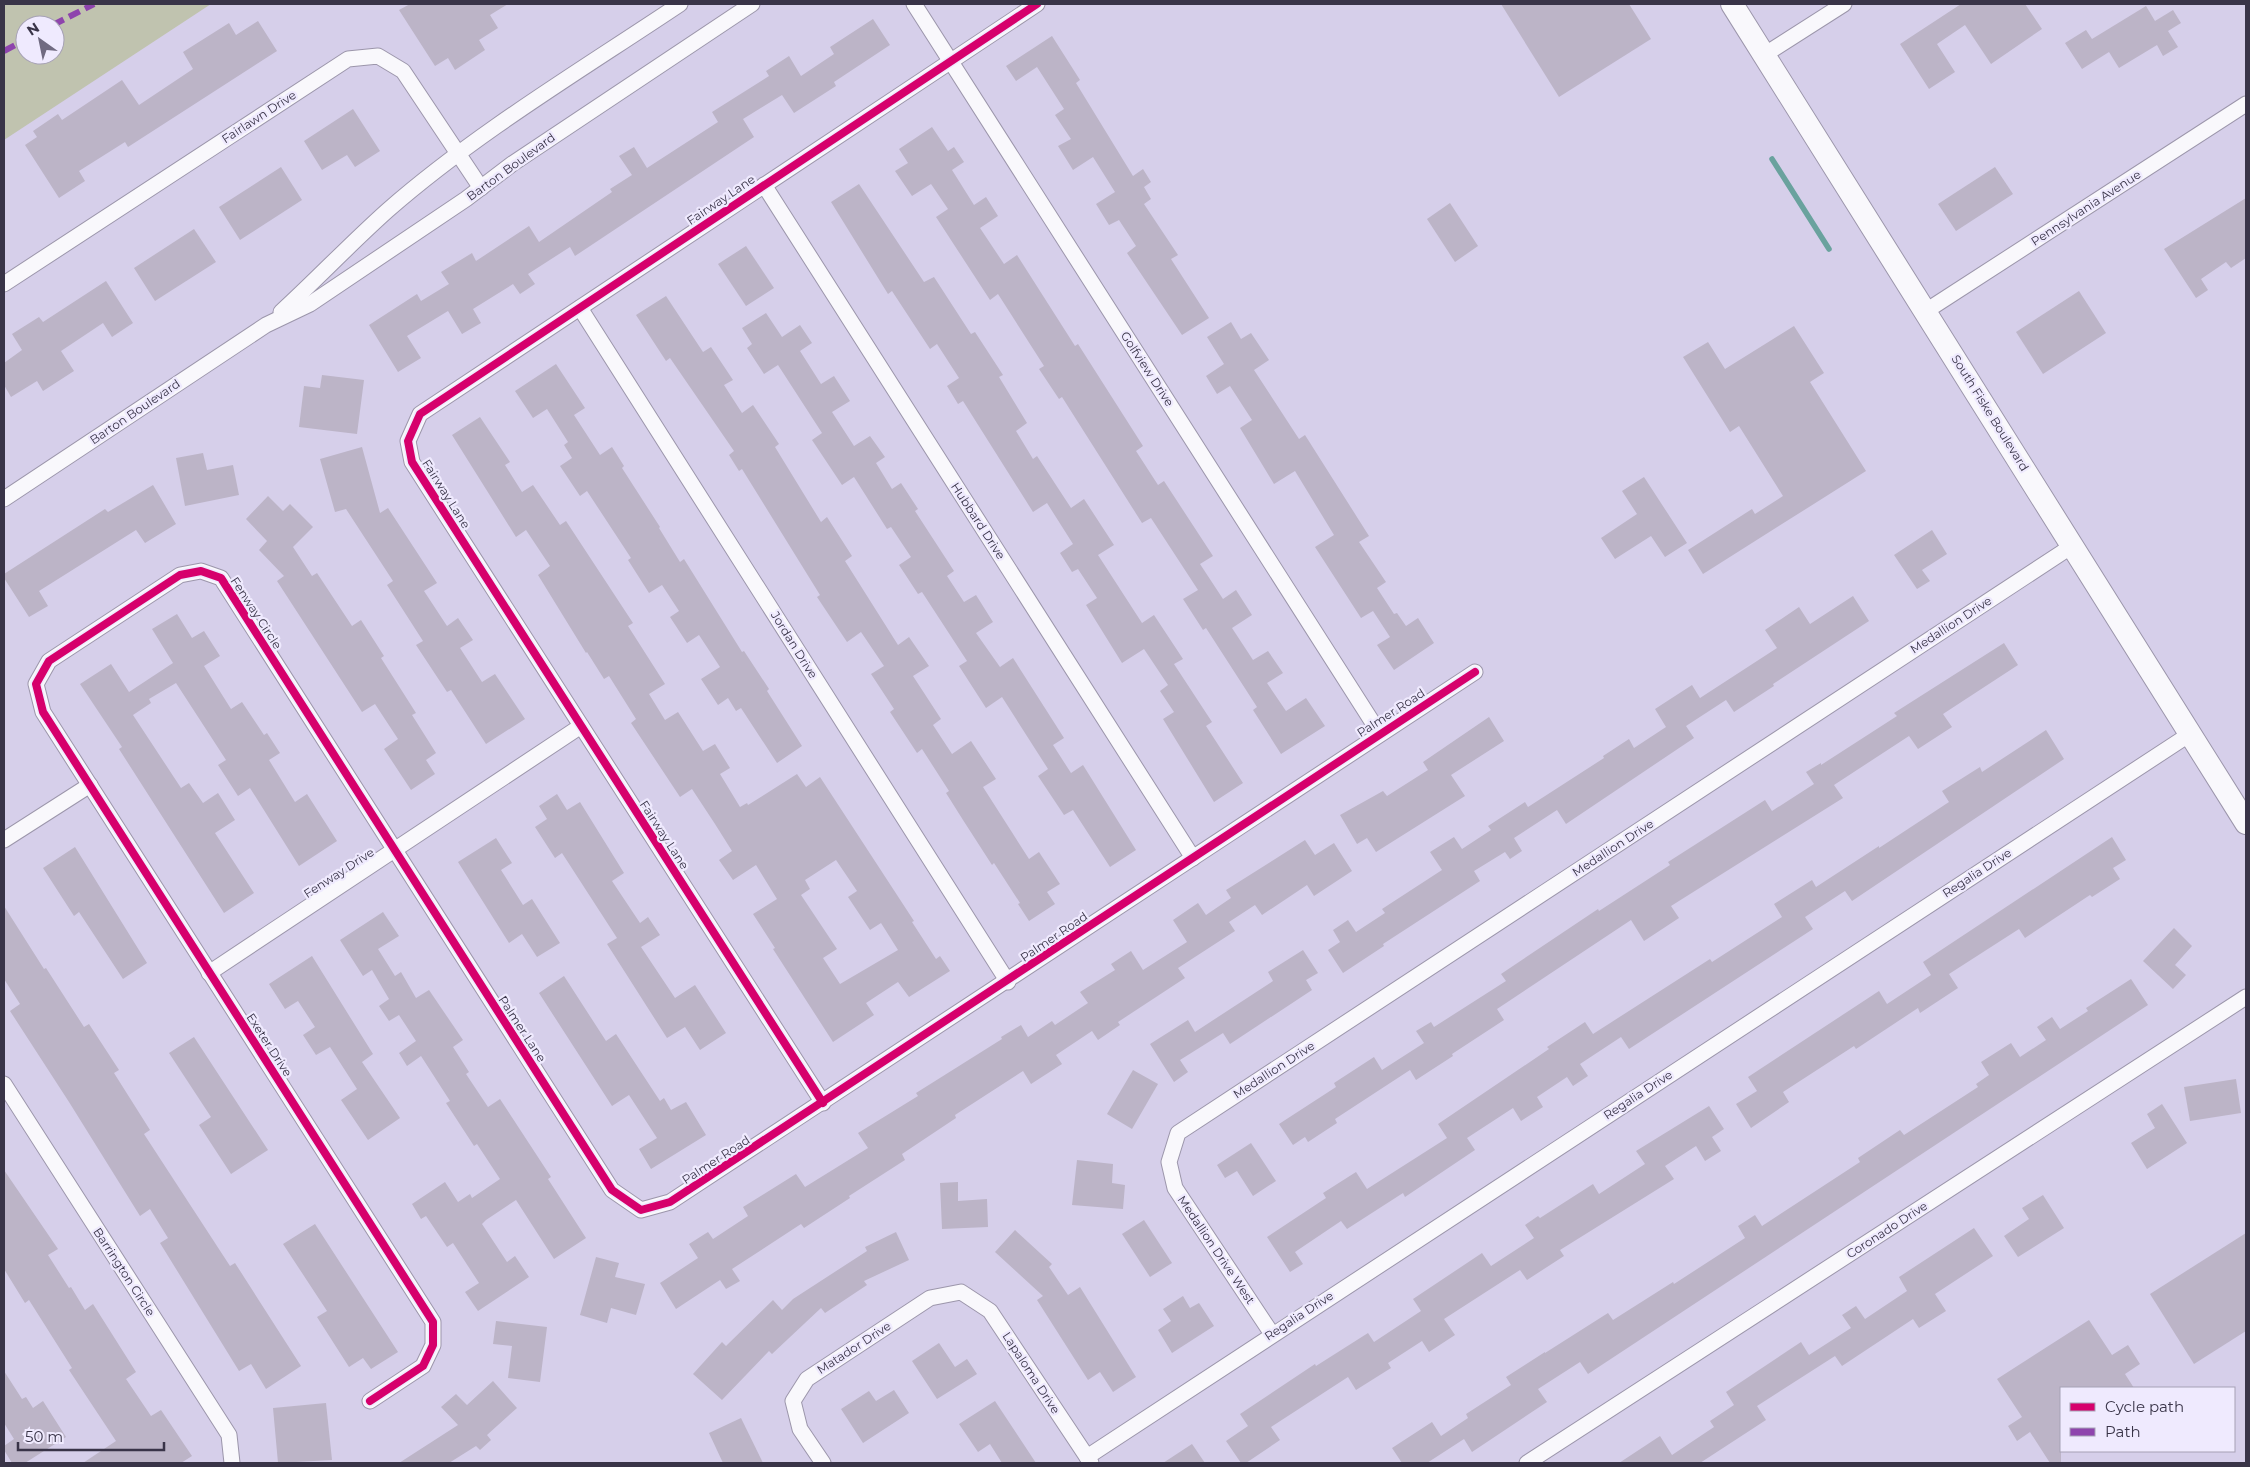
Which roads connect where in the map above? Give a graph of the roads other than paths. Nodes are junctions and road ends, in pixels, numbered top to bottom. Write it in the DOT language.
graph roads {
  1 [pos="680,4"];
  2 [pos="752,4"];
  3 [pos="914,4"];
  4 [pos="1037,4"];
  5 [pos="1732,4"];
  6 [pos="1844,4"];
  7 [pos="1764,55"];
  8 [pos="950,62"];
  9 [pos="2246,104"];
  10 [pos="459,155"];
  11 [pos="764,185"];
  12 [pos="481,188"];
  13 [pos="4,284"];
  14 [pos="580,308"];
  15 [pos="1926,311"];
  16 [pos="266,325"];
  17 [pos="4,500"];
  18 [pos="2072,546"];
  19 [pos="1475,672"];
  20 [pos="36,684"];
  21 [pos="581,726"];
  22 [pos="1380,734"];
  23 [pos="2190,734"];
  24 [pos="90,785"];
  25 [pos="2246,823"];
  26 [pos="4,840"];
  27 [pos="395,850"];
  28 [pos="1193,858"];
  29 [pos="209,972"];
  30 [pos="1008,982"];
  31 [pos="2246,997"];
  32 [pos="4,1084"];
  33 [pos="823,1103"];
  34 [pos="1169,1162"];
  35 [pos="641,1210"];
  36 [pos="961,1292"];
  37 [pos="1272,1334"];
  38 [pos="370,1402"];
  39 [pos="1089,1460"];
  40 [pos="232,1463"];
  41 [pos="823,1463"];
  42 [pos="1527,1463"];
  1 -- 10 [label="street, Barton Boulevard"];
  2 -- 12 [label="street, Barton Boulevard"];
  3 -- 8 [label="street, Golfview Drive"];
  4 -- 8 [label="street, Fairway Lane"];
  5 -- 7 [label="main road, South Fiske Boulevard"];
  6 -- 7 [label="street"];
  7 -- 15 [label="main road, South Fiske Boulevard"];
  8 -- 11 [label="street, Fairway Lane"];
  8 -- 22 [label="street, Golfview Drive"];
  9 -- 15 [label="street, Pennsylvania Avenue"];
  10 -- 12 [label="street, Fairlawn Drive"];
  10 -- 13 [label="street, Fairlawn Drive"];
  10 -- 16 [label="street, Barton Boulevard"];
  11 -- 14 [label="street, Fairway Lane"];
  11 -- 28 [label="street, Hubbard Drive"];
  12 -- 16 [label="street, Barton Boulevard"];
  14 -- 21 [label="street, Fairway Lane"];
  14 -- 30 [label="street, Jordan Drive"];
  15 -- 18 [label="main road, South Fiske Boulevard"];
  16 -- 17 [label="street, Barton Boulevard"];
  18 -- 23 [label="main road, South Fiske Boulevard"];
  18 -- 34 [label="street, Medallion Drive"];
  19 -- 22 [label="street, Palmer Road"];
  20 -- 24 [label="street, Exeter Drive"];
  20 -- 27 [label="street, Fenway Circle"];
  21 -- 27 [label="street, Fenway Drive"];
  21 -- 33 [label="street, Fairway Lane"];
  22 -- 28 [label="street, Palmer Road"];
  23 -- 25 [label="main road, South Fiske Boulevard"];
  23 -- 37 [label="street, Regalia Drive"];
  24 -- 26 [label="street"];
  24 -- 29 [label="street, Exeter Drive"];
  27 -- 29 [label="street, Fenway Drive"];
  27 -- 35 [label="street, Palmer Lane"];
  28 -- 30 [label="street, Palmer Road"];
  29 -- 38 [label="street, Exeter Drive"];
  30 -- 33 [label="street, Palmer Road"];
  31 -- 42 [label="street, Coronado Drive"];
  32 -- 40 [label="street, Barrington Circle"];
  33 -- 35 [label="street, Palmer Road"];
  34 -- 37 [label="street, Medallion Drive West"];
  36 -- 39 [label="street, Lapaloma Drive"];
  36 -- 41 [label="street, Matador Drive"];
  37 -- 39 [label="street, Regalia Drive"];
}
